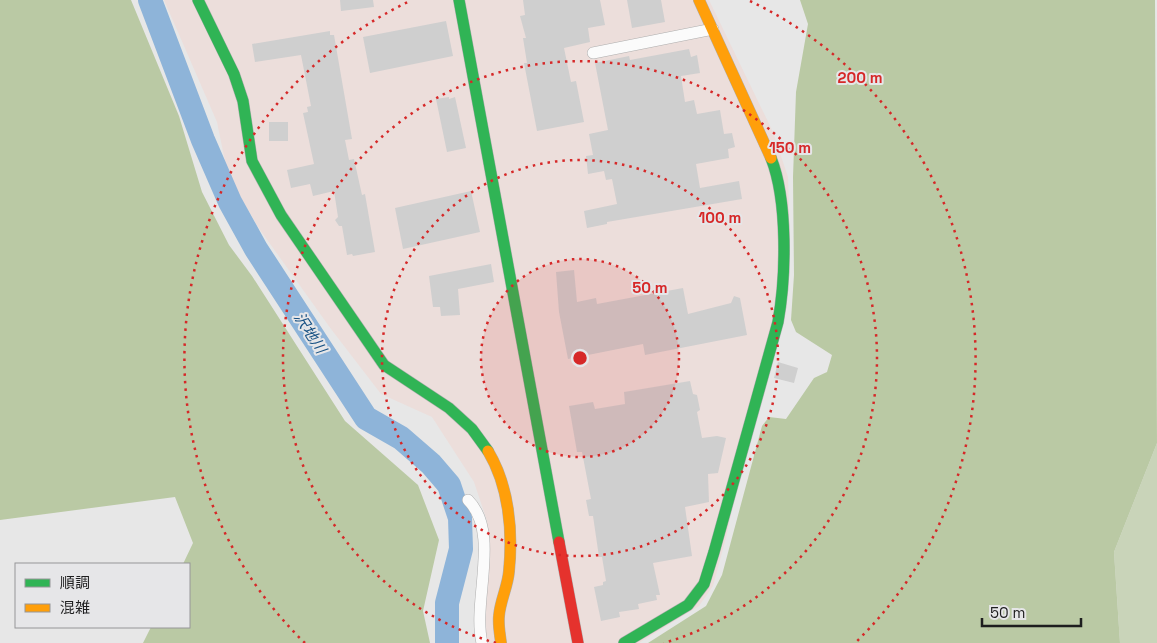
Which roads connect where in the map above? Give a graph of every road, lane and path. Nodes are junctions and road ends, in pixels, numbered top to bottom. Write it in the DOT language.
graph roads {
  1 [pos="198,0"];
  2 [pos="459,0"];
  3 [pos="699,0"];
  4 [pos="713,29"];
  5 [pos="593,53"];
  6 [pos="468,500"];
  7 [pos="482,643"];
  8 [pos="501,643"];
  9 [pos="578,643"];
  10 [pos="624,643"];
  1 -- 8 [label="street"];
  2 -- 9 [label="street"];
  3 -- 4 [label="street"];
  4 -- 5 [label="street"];
  4 -- 10 [label="street"];
  6 -- 7 [label="street"];
}
